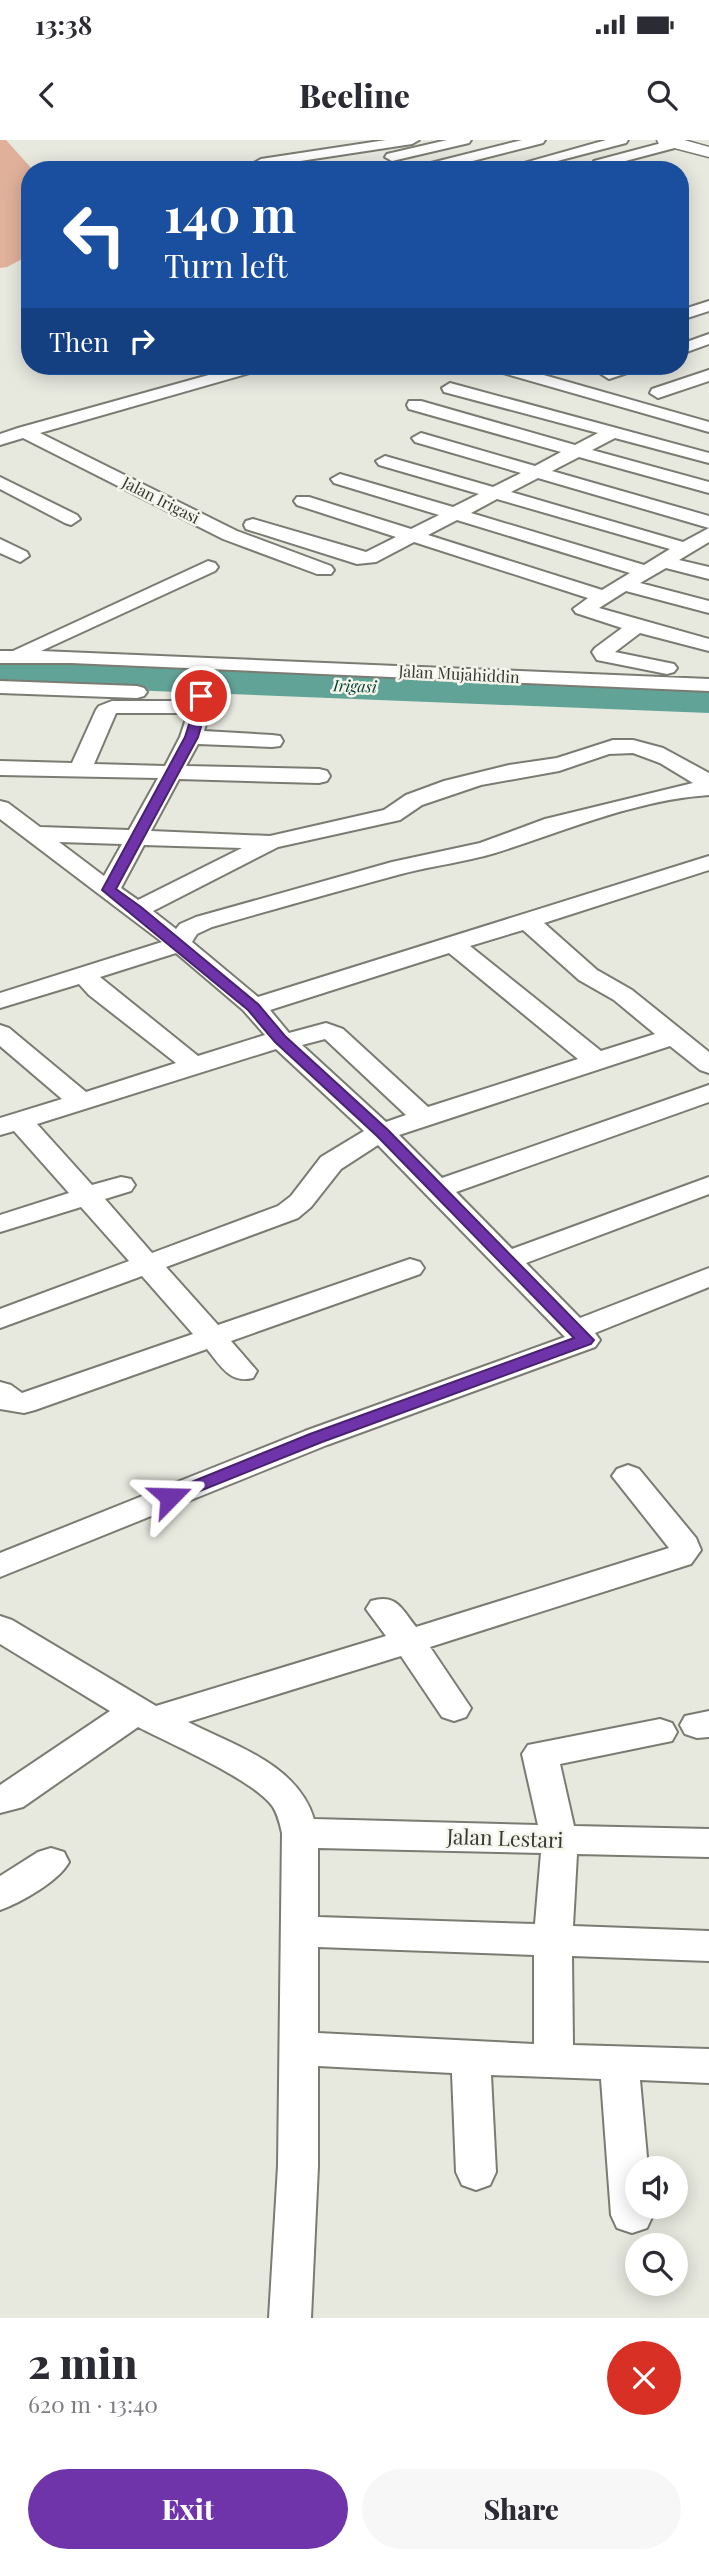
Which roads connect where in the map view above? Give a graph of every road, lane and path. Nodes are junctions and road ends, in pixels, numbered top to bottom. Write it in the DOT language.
graph roads {
  1 [pos="412,140"];
  2 [pos="464,140"];
  3 [pos="538,140"];
  4 [pos="621,140"];
  5 [pos="671,142"];
  6 [pos="709,152"];
  7 [pos="246,158"];
  8 [pos="469,158"];
  9 [pos="380,160"];
  10 [pos="255,161"];
  11 [pos="274,161"];
  12 [pos="457,161"];
  13 [pos="479,161"];
  14 [pos="538,161"];
  15 [pos="606,161"];
  16 [pos="709,306"];
  17 [pos="689,313"];
  18 [pos="709,374"];
  19 [pos="226,375"];
  20 [pos="526,375"];
  21 [pos="536,378"];
  22 [pos="450,388"];
  23 [pos="658,393"];
  24 [pos="600,395"];
  25 [pos="493,399"];
  26 [pos="415,405"];
  27 [pos="557,416"];
  28 [pos="709,427"];
  29 [pos="23,432"];
  30 [pos="613,432"];
  31 [pos="422,438"];
  32 [pos="0,440"];
  33 [pos="575,451"];
  34 [pos="705,454"];
  35 [pos="385,461"];
  36 [pos="536,471"];
  37 [pos="340,479"];
  38 [pos="0,482"];
  39 [pos="709,488"];
  40 [pos="493,494"];
  41 [pos="303,501"];
  42 [pos="452,515"];
  43 [pos="71,519"];
  44 [pos="709,522"];
  45 [pos="253,525"];
  46 [pos="709,534"];
  47 [pos="412,537"];
  48 [pos="0,545"];
  49 [pos="685,548"];
  50 [pos="20,556"];
  51 [pos="654,566"];
  52 [pos="208,568"];
  53 [pos="324,570"];
  54 [pos="709,573"];
  55 [pos="621,584"];
  56 [pos="602,596"];
  57 [pos="709,607"];
  58 [pos="637,626"];
  59 [pos="709,645"];
  60 [pos="5,658"];
  61 [pos="709,675"];
  62 [pos="709,685"];
  63 [pos="0,687"];
  64 [pos="201,707"];
  65 [pos="191,737"];
  66 [pos="272,741"];
  67 [pos="0,768"];
  68 [pos="80,769"];
  69 [pos="174,771"];
  70 [pos="319,776"];
  71 [pos="709,786"];
  72 [pos="0,808"];
  73 [pos="34,834"];
  74 [pos="138,837"];
  75 [pos="271,842"];
  76 [pos="709,863"];
  77 [pos="108,890"];
  78 [pos="137,910"];
  79 [pos="527,922"];
  80 [pos="178,944"];
  81 [pos="454,945"];
  82 [pos="83,974"];
  83 [pos="0,1001"];
  84 [pos="253,1007"];
  85 [pos="0,1033"];
  86 [pos="674,1036"];
  87 [pos="282,1041"];
  88 [pos="597,1060"];
  89 [pos="709,1066"];
  90 [pos="195,1067"];
  91 [pos="709,1093"];
  92 [pos="82,1102"];
  93 [pos="424,1117"];
  94 [pos="10,1124"];
  95 [pos="382,1133"];
  96 [pos="121,1185"];
  97 [pos="709,1185"];
  98 [pos="438,1189"];
  99 [pos="85,1196"];
  100 [pos="0,1224"];
  101 [pos="505,1261"];
  102 [pos="147,1264"];
  103 [pos="410,1268"];
  104 [pos="709,1277"];
  105 [pos="0,1320"];
  106 [pos="575,1330"];
  107 [pos="213,1338"];
  108 [pos="242,1371"];
  109 [pos="0,1392"];
  110 [pos="628,1476"];
  111 [pos="0,1566"];
  112 [pos="383,1609"];
  113 [pos="0,1628"];
  114 [pos="409,1641"];
  115 [pos="454,1708"];
  116 [pos="145,1715"];
  117 [pos="660,1732"];
  118 [pos="0,1800"];
  119 [pos="300,1833"];
  120 [pos="560,1841"];
  121 [pos="709,1843"];
  122 [pos="51,1862"];
  123 [pos="0,1895"];
  124 [pos="299,1931"];
  125 [pos="553,1940"];
  126 [pos="709,1946"];
  127 [pos="298,2048"];
  128 [pos="471,2058"];
  129 [pos="554,2059"];
  130 [pos="619,2062"];
  131 [pos="709,2066"];
  132 [pos="627,2156"];
  133 [pos="476,2172"];
  134 [pos="290,2318"];
  1 -- 11 [label="street"];
  2 -- 9 [label="street"];
  3 -- 8 [label="street"];
  4 -- 14 [label="street"];
  5 -- 6 [label="main road"];
  5 -- 15 [label="street"];
  7 -- 10 [label="street"];
  8 -- 12 [label="street"];
  8 -- 13 [label="street"];
  16 -- 17 [label="street"];
  18 -- 23 [label="street"];
  19 -- 29 [label="street"];
  20 -- 21 [label="street"];
  21 -- 24 [label="street"];
  21 -- 25 [label="street"];
  22 -- 25 [label="street"];
  24 -- 27 [label="street"];
  24 -- 28 [label="street"];
  25 -- 27 [label="street"];
  26 -- 33 [label="street"];
  27 -- 30 [label="street"];
  29 -- 32 [label="street"];
  29 -- 53 [label="street, Jalan Irigasi"];
  30 -- 33 [label="street"];
  30 -- 34 [label="street"];
  31 -- 36 [label="street"];
  33 -- 36 [label="street"];
  33 -- 39 [label="street"];
  35 -- 40 [label="street"];
  36 -- 40 [label="street"];
  36 -- 44 [label="street"];
  37 -- 42 [label="street"];
  38 -- 43 [label="street"];
  40 -- 42 [label="street"];
  40 -- 49 [label="street"];
  41 -- 47 [label="street"];
  42 -- 47 [label="street"];
  42 -- 51 [label="street"];
  45 -- 47 [label="street"];
  46 -- 49 [label="street"];
  47 -- 56 [label="street"];
  48 -- 50 [label="street"];
  49 -- 51 [label="street"];
  51 -- 54 [label="street"];
  51 -- 55 [label="street"];
  52 -- 60 [label="street"];
  55 -- 56 [label="street"];
  55 -- 57 [label="street"];
  56 -- 58 [label="street"];
  58 -- 59 [label="street"];
  58 -- 61 [label="street"];
  60 -- 62 [label="street, Jalan Mujahiddin"];
  63 -- 64 [label="street"];
  64 -- 65 [label="street"];
  64 -- 68 [label="street"];
  65 -- 66 [label="street"];
  65 -- 69 [label="street"];
  67 -- 68 [label="street"];
  68 -- 69 [label="street"];
  69 -- 70 [label="street"];
  69 -- 74 [label="street"];
  71 -- 75 [label="street"];
  71 -- 80 [label="street"];
  72 -- 73 [label="street"];
  73 -- 74 [label="street"];
  73 -- 77 [label="street"];
  74 -- 75 [label="street"];
  74 -- 77 [label="street"];
  75 -- 78 [label="street"];
  76 -- 79 [label="street"];
  77 -- 78 [label="street"];
  78 -- 80 [label="street"];
  79 -- 81 [label="street"];
  79 -- 86 [label="street"];
  80 -- 82 [label="street"];
  80 -- 84 [label="street"];
  81 -- 84 [label="street"];
  81 -- 88 [label="street"];
  82 -- 83 [label="street"];
  82 -- 90 [label="street"];
  84 -- 87 [label="street"];
  85 -- 92 [label="street"];
  86 -- 88 [label="street"];
  86 -- 89 [label="street"];
  87 -- 90 [label="street"];
  87 -- 93 [label="street"];
  87 -- 95 [label="street"];
  88 -- 93 [label="street"];
  90 -- 92 [label="street"];
  91 -- 98 [label="street"];
  92 -- 94 [label="street"];
  93 -- 95 [label="street"];
  94 -- 99 [label="street"];
  95 -- 98 [label="street"];
  95 -- 102 [label="street"];
  96 -- 99 [label="street"];
  97 -- 101 [label="street"];
  98 -- 101 [label="street"];
  99 -- 100 [label="street"];
  99 -- 102 [label="street"];
  101 -- 106 [label="street"];
  102 -- 105 [label="street"];
  102 -- 107 [label="street"];
  103 -- 107 [label="street"];
  104 -- 106 [label="street"];
  106 -- 111 [label="street"];
  107 -- 108 [label="street"];
  107 -- 109 [label="street"];
  110 -- 114 [label="street"];
  112 -- 114 [label="street"];
  113 -- 116 [label="street"];
  114 -- 115 [label="street"];
  114 -- 116 [label="street"];
  116 -- 118 [label="street"];
  116 -- 119 [label="street"];
  117 -- 120 [label="street"];
  119 -- 120 [label="street, Jalan Lestari"];
  119 -- 124 [label="street"];
  120 -- 121 [label="street, Jalan Lestari"];
  120 -- 125 [label="street"];
  122 -- 123 [label="street"];
  124 -- 125 [label="street"];
  124 -- 127 [label="street"];
  125 -- 126 [label="street"];
  125 -- 129 [label="street"];
  127 -- 128 [label="street"];
  127 -- 134 [label="street"];
  128 -- 129 [label="street"];
  128 -- 133 [label="street"];
  129 -- 130 [label="street"];
  130 -- 131 [label="street"];
  130 -- 132 [label="street"];
}
